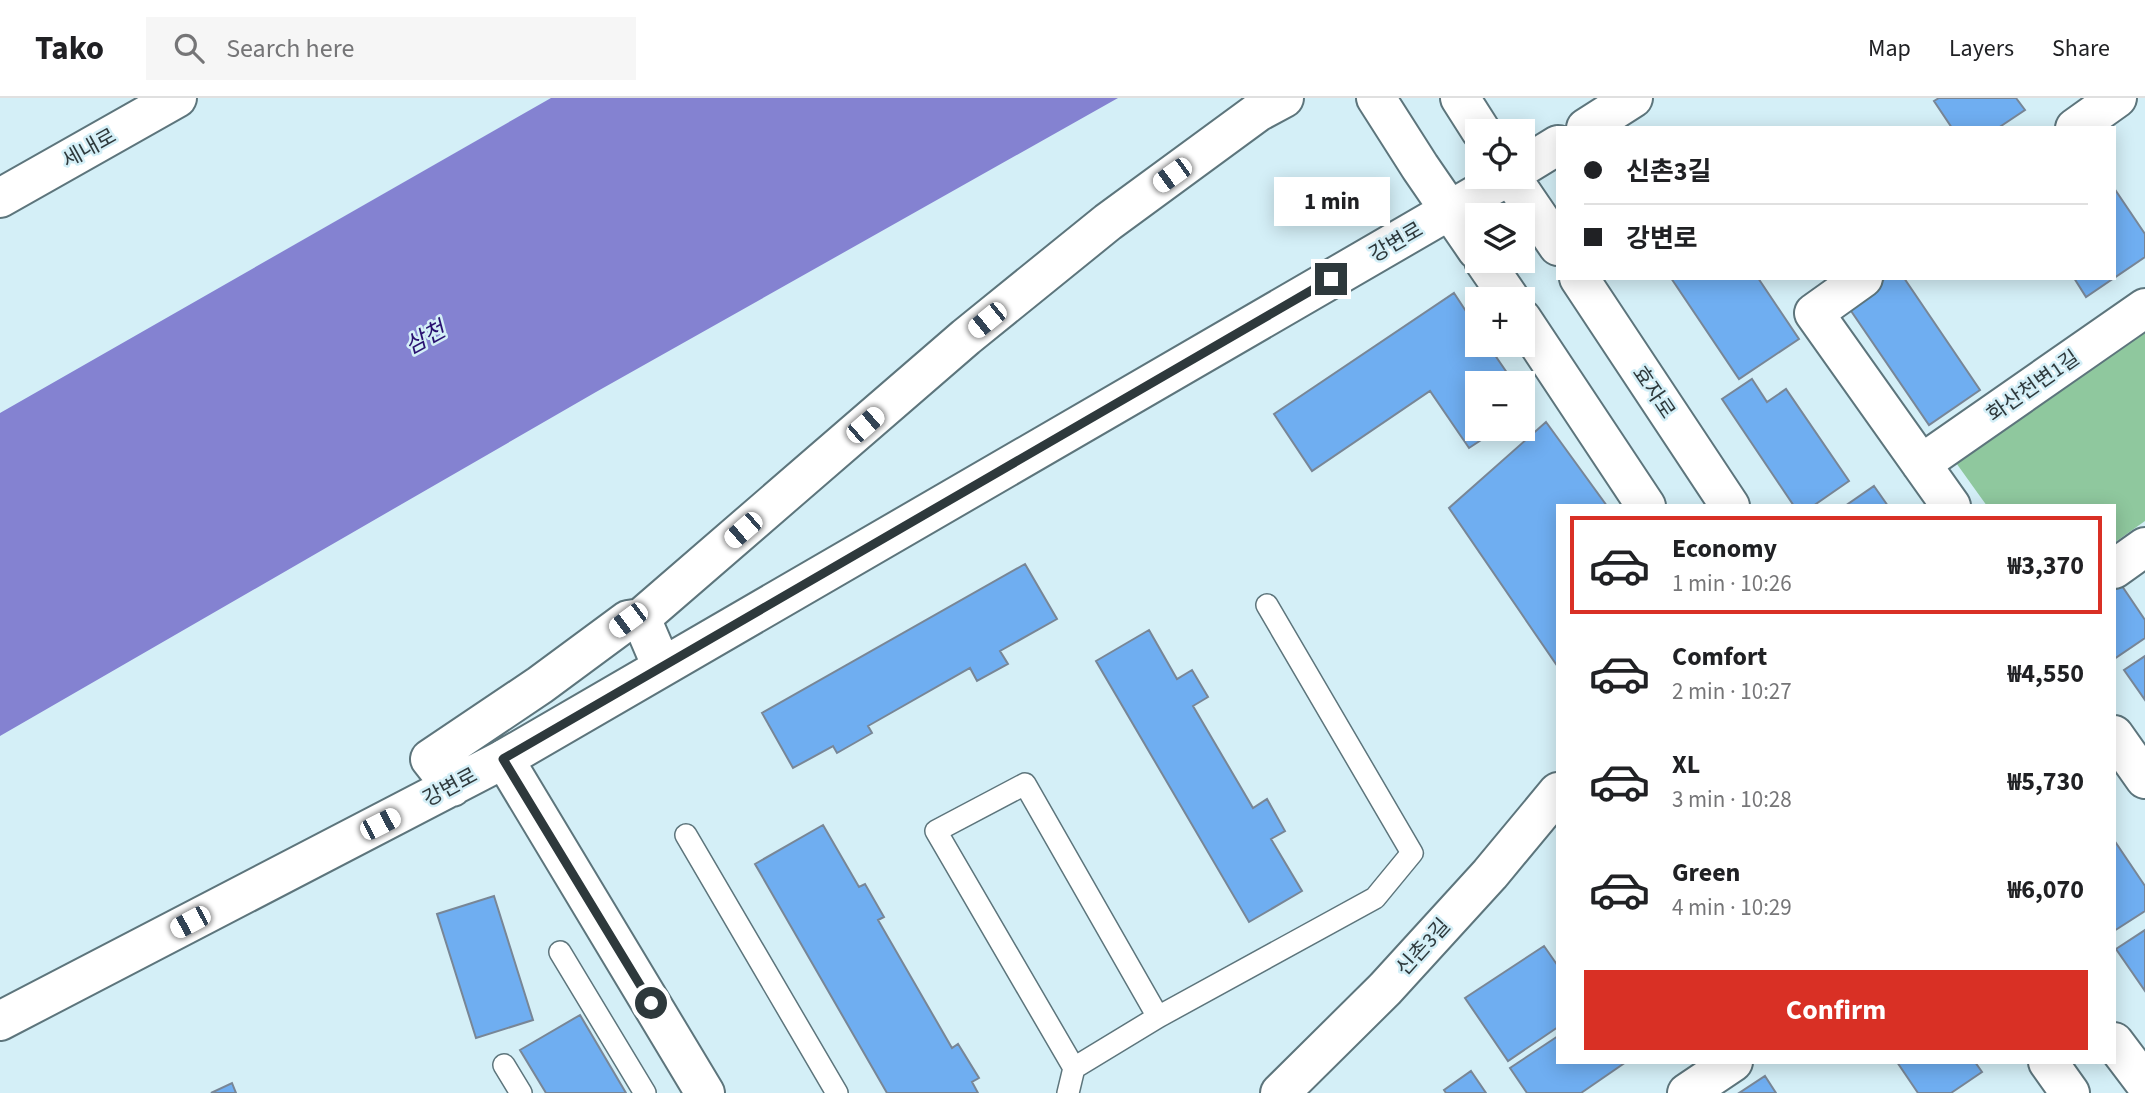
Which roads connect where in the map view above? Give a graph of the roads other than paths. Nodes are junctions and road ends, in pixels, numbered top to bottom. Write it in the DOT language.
graph roads {
  1 [pos="177,98"];
  2 [pos="1284,98"];
  3 [pos="1376,98"];
  4 [pos="1460,98"];
  5 [pos="1633,98"];
  6 [pos="1473,119"];
  7 [pos="1589,126"];
  8 [pos="1556,146"];
  9 [pos="1535,159"];
  10 [pos="1488,189"];
  11 [pos="1518,189"];
  12 [pos="0,198"];
  13 [pos="1451,210"];
  14 [pos="1465,232"];
  15 [pos="1556,243"];
  16 [pos="1580,280"];
  17 [pos="1860,280"];
  18 [pos="2145,308"];
  19 [pos="1535,339"];
  20 [pos="1921,464"];
  21 [pos="1645,504"];
  22 [pos="1729,504"];
  23 [pos="1950,504"];
  24 [pos="2145,547"];
  25 [pos="2116,568"];
  26 [pos="1267,605"];
  27 [pos="641,618"];
  28 [pos="663,667"];
  29 [pos="2116,739"];
  30 [pos="503,759"];
  31 [pos="2136,777"];
  32 [pos="452,787"];
  33 [pos="1556,794"];
  34 [pos="686,835"];
  35 [pos="560,952"];
  36 [pos="1158,1017"];
  37 [pos="0,1021"];
  38 [pos="2116,1045"];
  39 [pos="1730,1064"];
  40 [pos="2049,1064"];
  41 [pos="504,1065"];
  42 [pos="1074,1069"];
  43 [pos="2145,1083"];
  44 [pos="520,1093"];
  45 [pos="645,1093"];
  46 [pos="705,1093"];
  47 [pos="836,1093"];
  48 [pos="1068,1093"];
  49 [pos="1280,1093"];
  50 [pos="1687,1093"];
  51 [pos="2070,1093"];
  1 -- 12 [label="street, 세내로"];
  2 -- 27 [label="street"];
  3 -- 13 [label="street"];
  4 -- 6 [label="street"];
  5 -- 7 [label="street"];
  8 -- 9 [label="street"];
  10 -- 13 [label="street, 강변로"];
  11 -- 15 [label="street"];
  13 -- 14 [label="street"];
  13 -- 28 [label="street, 강변로"];
  16 -- 22 [label="street, 효자로"];
  17 -- 20 [label="street"];
  18 -- 20 [label="street, 화산천변1길"];
  19 -- 21 [label="street"];
  20 -- 23 [label="street"];
  24 -- 25 [label="street"];
  26 -- 36 [label="lane"];
  27 -- 28 [label="street"];
  27 -- 32 [label="street"];
  28 -- 30 [label="street, 강변로"];
  29 -- 31 [label="street"];
  30 -- 32 [label="street, 강변로"];
  30 -- 46 [label="street"];
  32 -- 37 [label="street, 강변로"];
  33 -- 49 [label="street, 신촌3길"];
  34 -- 47 [label="lane"];
  35 -- 45 [label="lane"];
  36 -- 42 [label="lane"];
  36 -- 42 [label="lane"];
  38 -- 43 [label="street"];
  39 -- 50 [label="street"];
  40 -- 51 [label="street"];
  41 -- 44 [label="lane"];
  42 -- 48 [label="lane"];
}
